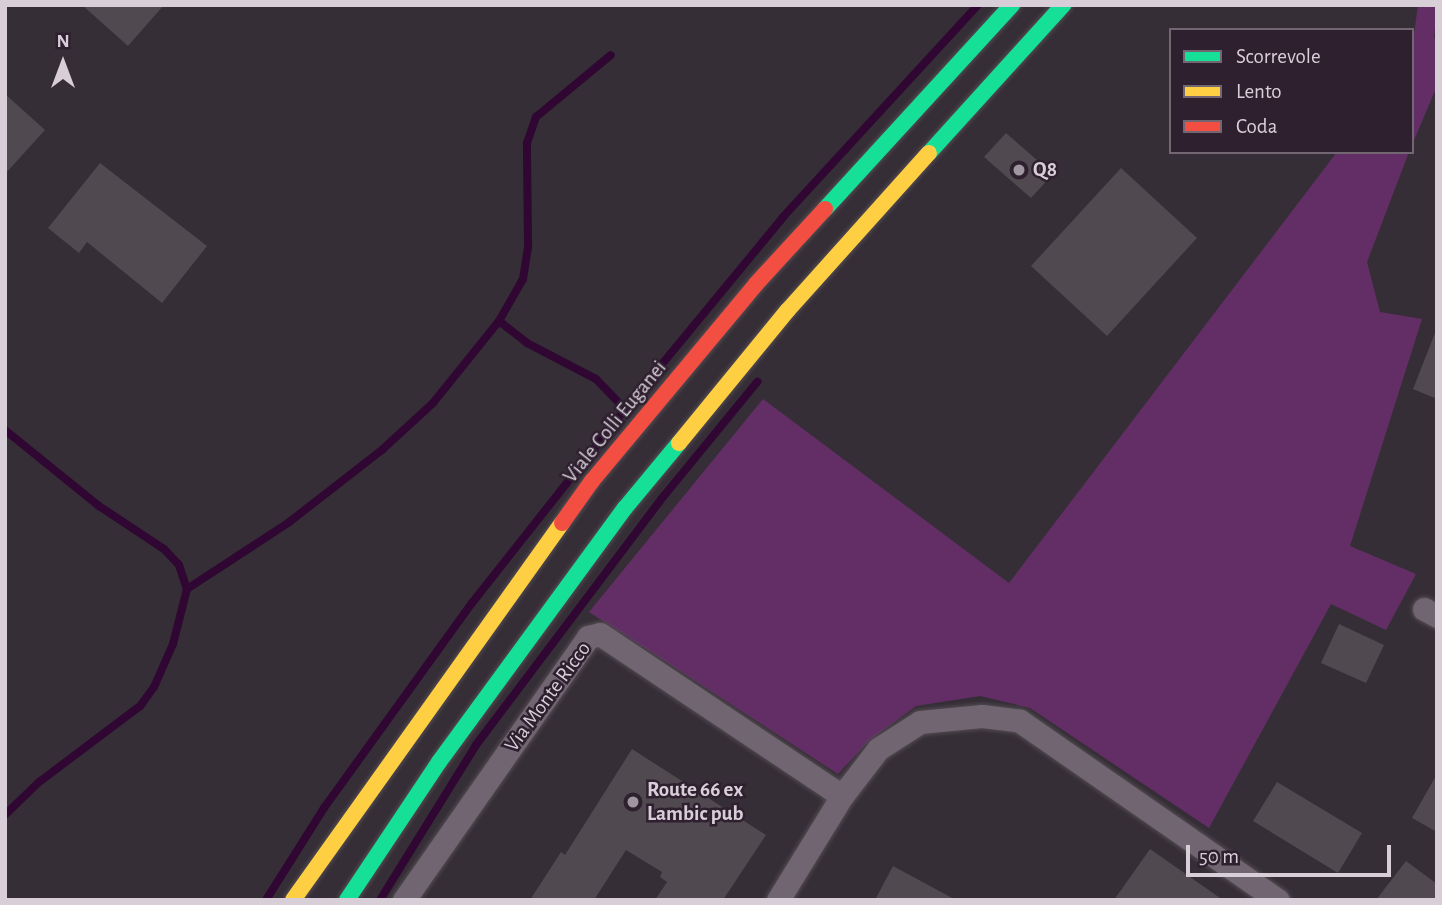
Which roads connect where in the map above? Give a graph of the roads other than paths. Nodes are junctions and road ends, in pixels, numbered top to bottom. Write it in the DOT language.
graph roads {
  1 [pos="1012,5"];
  2 [pos="1063,5"];
  3 [pos="842,796"];
  4 [pos="293,900"];
  5 [pos="347,900"];
  6 [pos="404,900"];
  7 [pos="778,900"];
  8 [pos="1278,900"];
  1 -- 4 [label="main road, Viale Colli Euganei"];
  2 -- 5 [label="main road"];
  3 -- 6 [label="street, Via Monte Ricco"];
  3 -- 7 [label="street"];
  3 -- 8 [label="street"];
}
